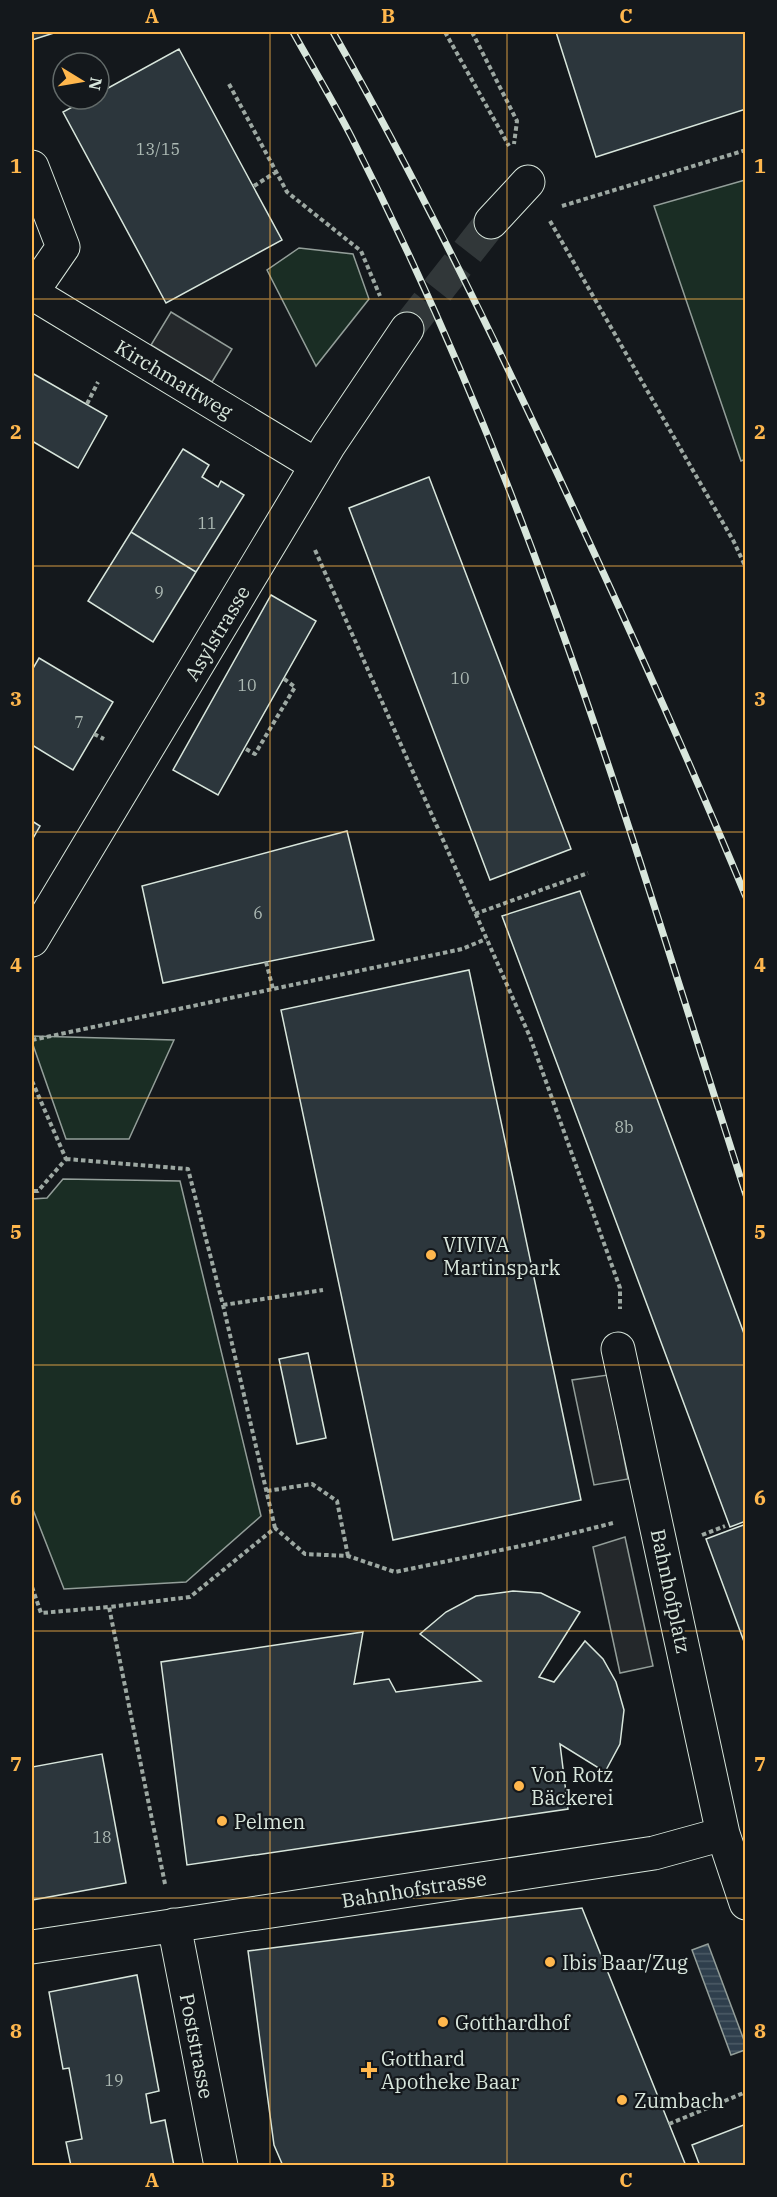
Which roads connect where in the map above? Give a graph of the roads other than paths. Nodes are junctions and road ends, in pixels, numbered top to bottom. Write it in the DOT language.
graph roads {
  1 [pos="32,167"];
  2 [pos="528,182"];
  3 [pos="491,222"];
  4 [pos="32,292"];
  5 [pos="407,329"];
  6 [pos="316,465"];
  7 [pos="32,940"];
  8 [pos="618,1349"];
  9 [pos="723,1834"];
  10 [pos="746,1903"];
  11 [pos="174,1925"];
  12 [pos="32,1947"];
  13 [pos="221,2166"];
  1 -- 4 [label="street, Kirchmattweg"];
  2 -- 3 [label="street"];
  4 -- 6 [label="street, Kirchmattweg"];
  5 -- 6 [label="street, Asylstrasse"];
  6 -- 7 [label="street, Asylstrasse"];
  8 -- 9 [label="street, Bahnhofplatz"];
  9 -- 10 [label="street"];
  9 -- 11 [label="street, Bahnhofstrasse"];
  11 -- 12 [label="street, Bahnhofstrasse"];
  11 -- 13 [label="street, Poststrasse"];
}
